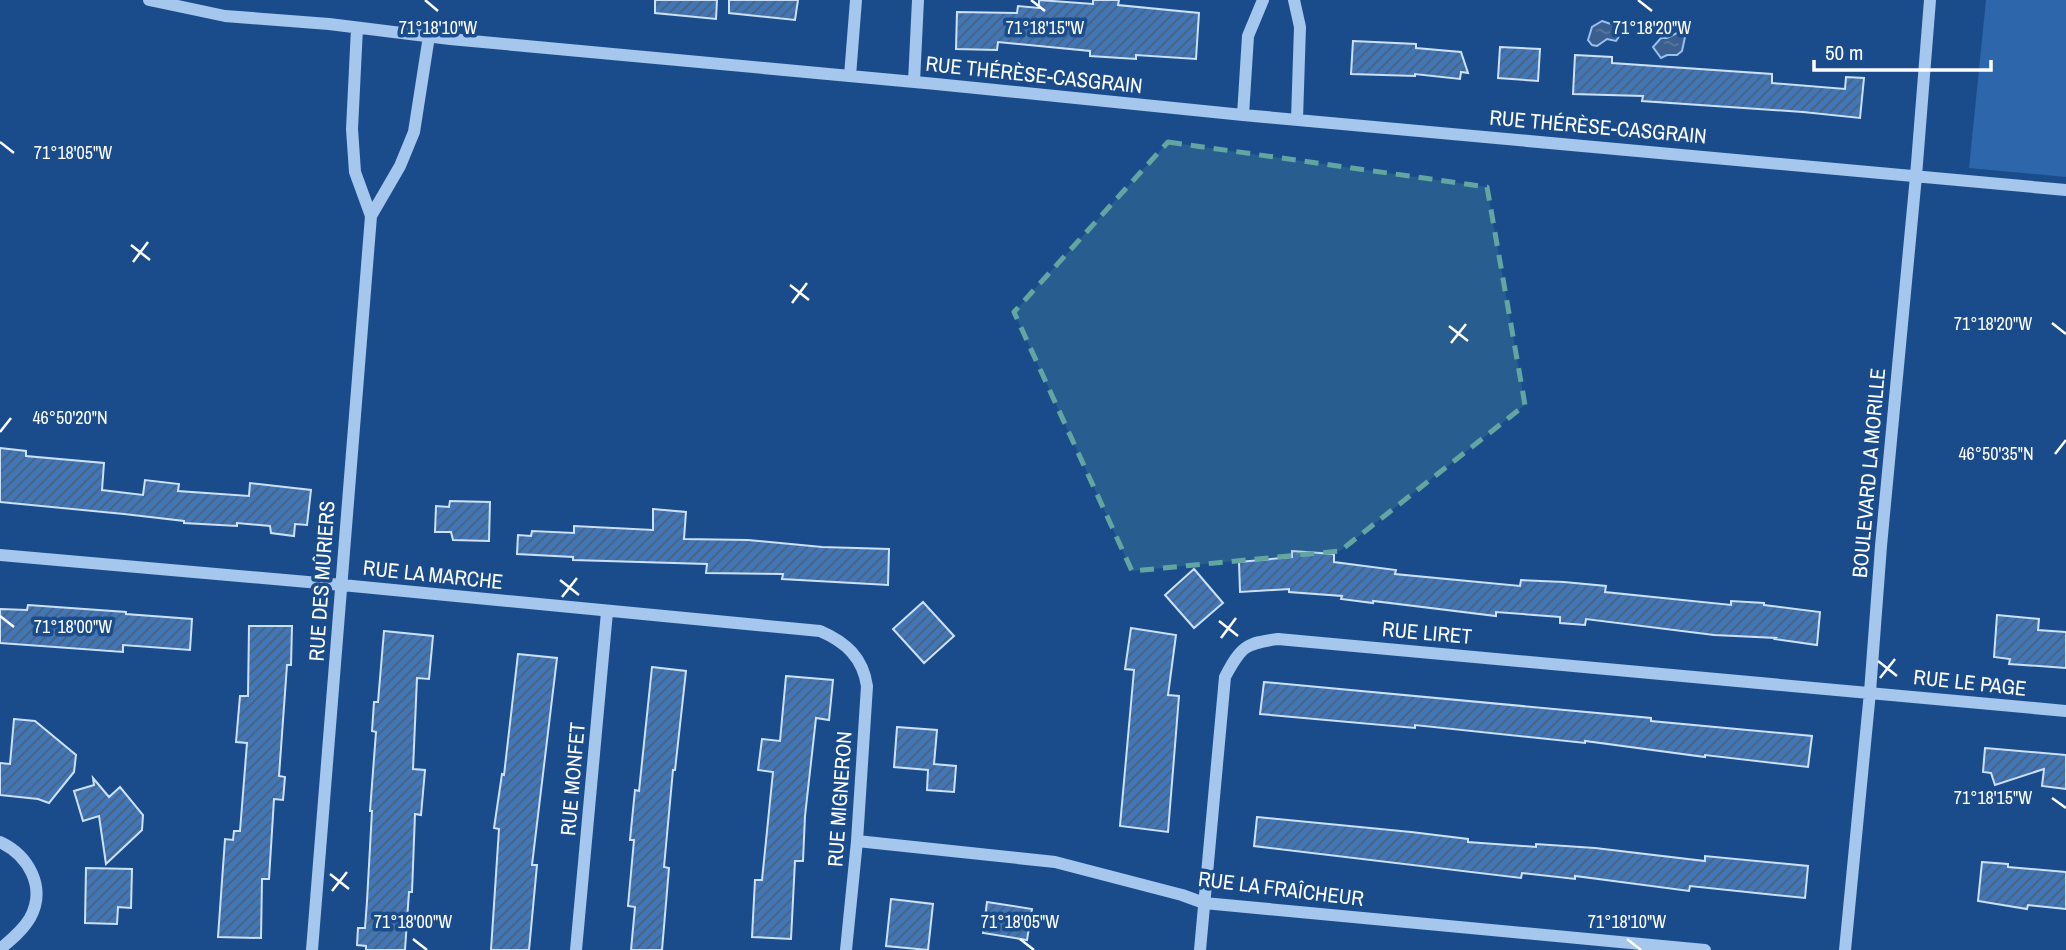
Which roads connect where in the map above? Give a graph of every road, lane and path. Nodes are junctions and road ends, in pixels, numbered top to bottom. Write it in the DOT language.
graph roads {
  1 [pos="149,0"];
  2 [pos="856,0"];
  3 [pos="918,0"];
  4 [pos="1263,0"];
  5 [pos="1294,0"];
  6 [pos="1930,0"];
  7 [pos="357,28"];
  8 [pos="429,36"];
  9 [pos="850,76"];
  10 [pos="914,82"];
  11 [pos="1243,116"];
  12 [pos="1297,119"];
  13 [pos="1916,176"];
  14 [pos="2066,190"];
  15 [pos="371,216"];
  16 [pos="0,555"];
  17 [pos="342,585"];
  18 [pos="607,612"];
  19 [pos="855,654"];
  20 [pos="1870,692"];
  21 [pos="2066,712"];
  22 [pos="857,841"];
  23 [pos="0,842"];
  24 [pos="1204,903"];
  25 [pos="0,949"];
  26 [pos="312,950"];
  27 [pos="576,950"];
  28 [pos="846,950"];
  29 [pos="1200,950"];
  30 [pos="1705,950"];
  31 [pos="1844,950"];
  1 -- 7 [label="street, RUE THÉRÈSE-CASGRAIN"];
  2 -- 9 [label="street"];
  3 -- 10 [label="street"];
  4 -- 11 [label="street"];
  5 -- 12 [label="street"];
  6 -- 13 [label="street, BOULEVARD LA MORILLE"];
  7 -- 8 [label="street, RUE THÉRÈSE-CASGRAIN"];
  7 -- 15 [label="street, RUE DES MÛRIERS"];
  8 -- 9 [label="street, RUE THÉRÈSE-CASGRAIN"];
  8 -- 15 [label="street, RUE DES MÛRIERS"];
  9 -- 10 [label="street, RUE THÉRÈSE-CASGRAIN"];
  10 -- 11 [label="street, RUE THÉRÈSE-CASGRAIN"];
  11 -- 12 [label="street, RUE THÉRÈSE-CASGRAIN"];
  12 -- 13 [label="street, RUE THÉRÈSE-CASGRAIN"];
  13 -- 14 [label="street, RUE THÉRÈSE-CASGRAIN"];
  13 -- 20 [label="street, BOULEVARD LA MORILLE"];
  15 -- 17 [label="street, RUE DES MÛRIERS"];
  16 -- 17 [label="street, RUE LA MARCHE"];
  17 -- 18 [label="street, RUE LA MARCHE"];
  17 -- 26 [label="street, RUE DES MÛRIERS"];
  18 -- 19 [label="street, RUE LA MARCHE"];
  18 -- 27 [label="street, RUE MONFET"];
  19 -- 22 [label="street, RUE MIGNERON"];
  20 -- 21 [label="street, RUE LE PAGE"];
  20 -- 24 [label="street, RUE LIRET"];
  20 -- 31 [label="street, BOULEVARD LA MORILLE"];
  22 -- 24 [label="street, RUE LA FRAÎCHEUR"];
  22 -- 28 [label="street, RUE MIGNERON"];
  23 -- 25 [label="street"];
  24 -- 29 [label="street"];
  24 -- 30 [label="street, RUE LA FRAÎCHEUR"];
}
